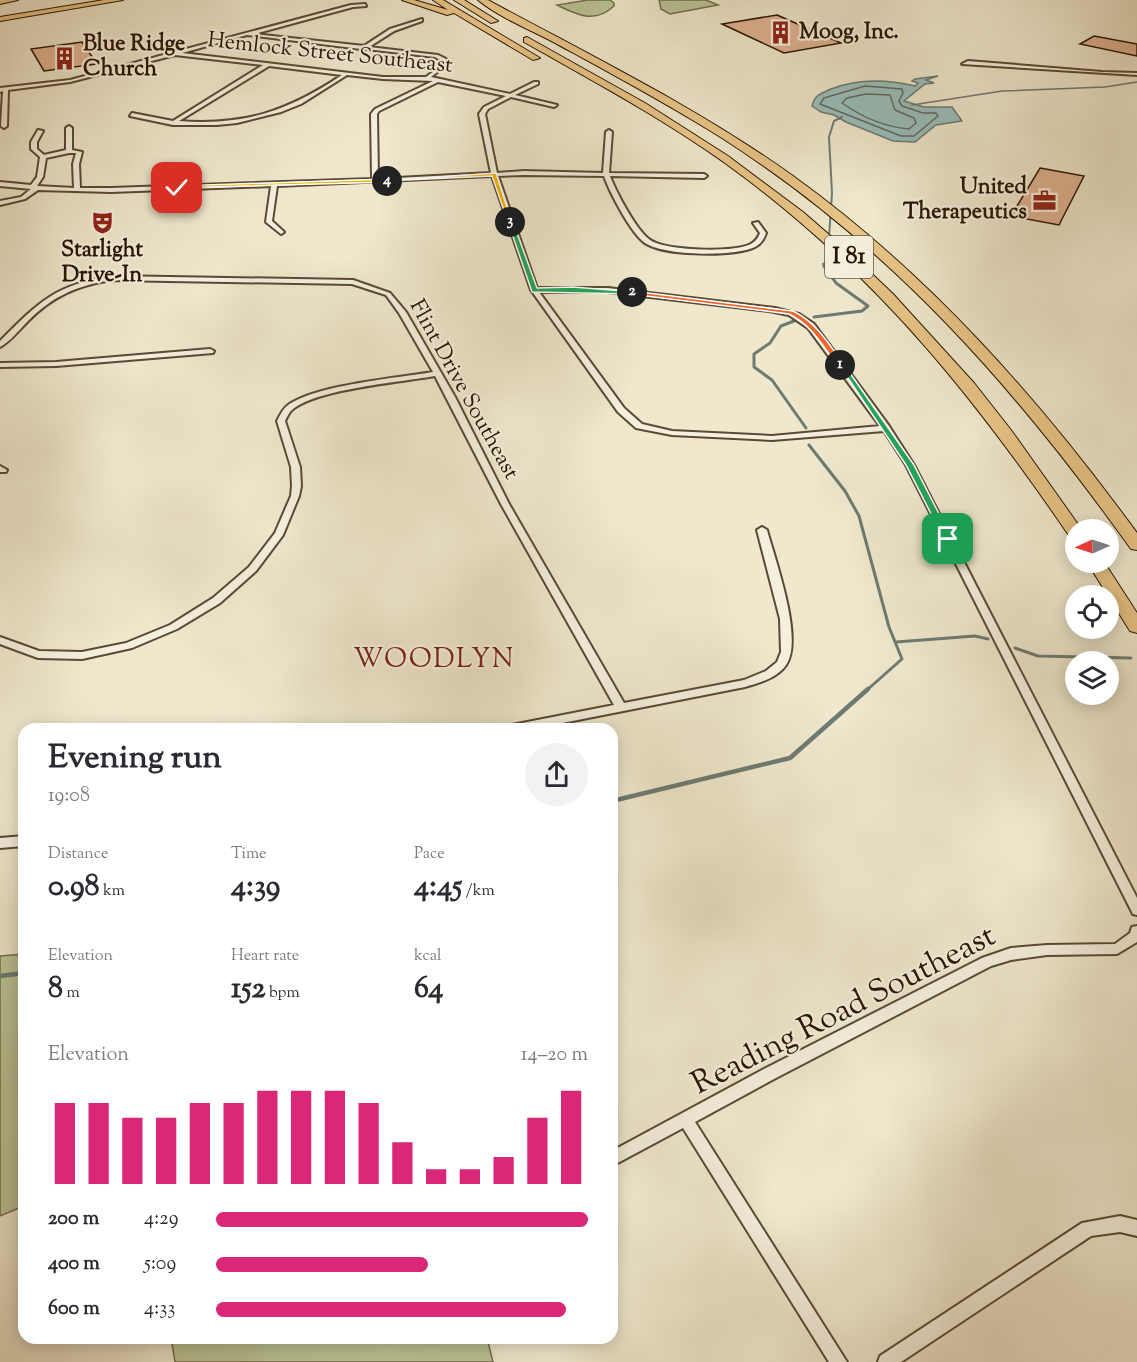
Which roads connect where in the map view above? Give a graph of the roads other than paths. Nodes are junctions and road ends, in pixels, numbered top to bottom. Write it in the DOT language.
graph roads {
  1 [pos="14,0"];
  2 [pos="76,0"];
  3 [pos="119,0"];
  4 [pos="406,0"];
  5 [pos="437,0"];
  6 [pos="458,0"];
  7 [pos="482,0"];
  8 [pos="501,0"];
  9 [pos="1,1"];
  10 [pos="365,5"];
  11 [pos="12,18"];
  12 [pos="0,20"];
  13 [pos="420,20"];
  14 [pos="475,22"];
  15 [pos="246,34"];
  16 [pos="363,49"];
  17 [pos="173,53"];
  18 [pos="542,61"];
  19 [pos="964,64"];
  20 [pos="268,65"];
  21 [pos="346,74"];
  22 [pos="1137,74"];
  23 [pos="427,78"];
  24 [pos="438,80"];
  25 [pos="536,83"];
  26 [pos="3,90"];
  27 [pos="512,96"];
  28 [pos="554,105"];
  29 [pos="132,115"];
  30 [pos="173,123"];
  31 [pos="4,126"];
  32 [pos="69,128"];
  33 [pos="40,131"];
  34 [pos="609,132"];
  35 [pos="681,143"];
  36 [pos="69,152"];
  37 [pos="43,157"];
  38 [pos="494,174"];
  39 [pos="606,174"];
  40 [pos="704,176"];
  41 [pos="787,177"];
  42 [pos="375,181"];
  43 [pos="0,184"];
  44 [pos="274,184"];
  45 [pos="34,188"];
  46 [pos="77,190"];
  47 [pos="0,204"];
  48 [pos="756,224"];
  49 [pos="281,232"];
  50 [pos="534,290"];
  51 [pos="920,328"];
  52 [pos="0,345"];
  53 [pos="210,351"];
  54 [pos="0,365"];
  55 [pos="436,374"];
  56 [pos="886,428"];
  57 [pos="1066,519"];
  58 [pos="762,531"];
  59 [pos="1137,545"];
  60 [pos="1102,573"];
  61 [pos="1137,627"];
  62 [pos="0,640"];
  63 [pos="620,706"];
  64 [pos="540,723"];
  65 [pos="18,842"];
  66 [pos="0,843"];
  67 [pos="1137,910"];
  68 [pos="1137,931"];
  69 [pos="686,1120"];
  70 [pos="618,1155"];
  71 [pos="1137,1228"];
  72 [pos="839,1362"];
  73 [pos="886,1362"];
  1 -- 9 [label="highway"];
  2 -- 11 [label="highway"];
  3 -- 11 [label="highway"];
  4 -- 14 [label="highway"];
  5 -- 14 [label="highway"];
  6 -- 51 [label="highway, I 81"];
  7 -- 41 [label="highway, I 81"];
  8 -- 41 [label="highway"];
  10 -- 15 [label="street"];
  11 -- 12 [label="highway"];
  13 -- 16 [label="street"];
  14 -- 18 [label="highway"];
  15 -- 16 [label="street"];
  15 -- 17 [label="street"];
  16 -- 23 [label="street"];
  17 -- 20 [label="street, Hemlock Street Southeast"];
  17 -- 26 [label="street"];
  19 -- 22 [label="street"];
  20 -- 21 [label="street, Hemlock Street Southeast"];
  20 -- 30 [label="street"];
  21 -- 23 [label="street, Hemlock Street Southeast"];
  21 -- 30 [label="street"];
  23 -- 24 [label="street, Hemlock Street Southeast"];
  24 -- 27 [label="street, Hemlock Street Southeast"];
  24 -- 42 [label="street"];
  25 -- 27 [label="street"];
  26 -- 31 [label="street"];
  27 -- 28 [label="street, Hemlock Street Southeast"];
  27 -- 38 [label="street"];
  29 -- 30 [label="street"];
  32 -- 36 [label="street"];
  33 -- 37 [label="street"];
  34 -- 39 [label="street"];
  35 -- 51 [label="highway"];
  36 -- 37 [label="street"];
  36 -- 46 [label="street"];
  37 -- 45 [label="street"];
  38 -- 39 [label="street"];
  38 -- 42 [label="street"];
  38 -- 50 [label="street"];
  39 -- 40 [label="street"];
  39 -- 48 [label="street"];
  41 -- 59 [label="highway, I 81"];
  42 -- 44 [label="street"];
  43 -- 45 [label="street"];
  44 -- 46 [label="street"];
  44 -- 49 [label="street"];
  45 -- 46 [label="street"];
  45 -- 47 [label="street"];
  50 -- 56 [label="street"];
  50 -- 56 [label="street"];
  51 -- 57 [label="highway, I 81"];
  52 -- 55 [label="street, Flint Drive Southeast"];
  53 -- 54 [label="street"];
  55 -- 62 [label="street"];
  55 -- 63 [label="street, Flint Drive Southeast"];
  56 -- 67 [label="street"];
  58 -- 63 [label="street"];
  60 -- 61 [label="highway"];
  63 -- 64 [label="street"];
  65 -- 66 [label="street"];
  68 -- 69 [label="street, Reading Road Southeast"];
  69 -- 70 [label="street, Reading Road Southeast"];
  69 -- 72 [label="street"];
  71 -- 73 [label="street"];
}
